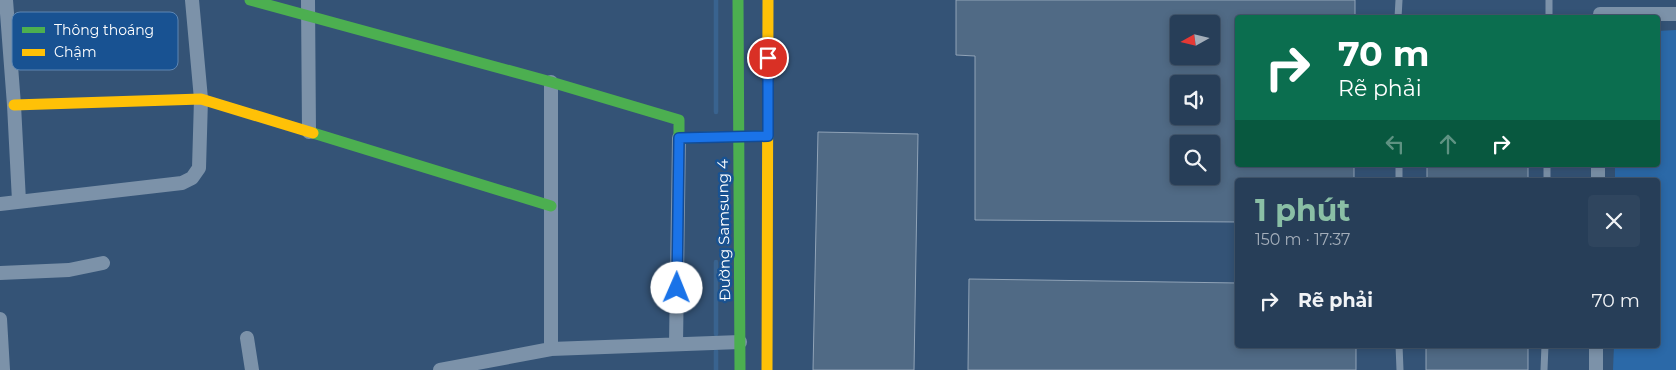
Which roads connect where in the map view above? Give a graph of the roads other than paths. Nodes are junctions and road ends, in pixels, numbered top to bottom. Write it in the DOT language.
graph roads {
  1 [pos="6,0"];
  2 [pos="192,0"];
  3 [pos="250,0"];
  4 [pos="308,0"];
  5 [pos="738,0"];
  6 [pos="768,0"];
  7 [pos="1398,0"];
  8 [pos="1549,0"];
  9 [pos="1600,0"];
  10 [pos="307,14"];
  11 [pos="1676,14"];
  12 [pos="1398,15"];
  13 [pos="1549,15"];
  14 [pos="1600,15"];
  15 [pos="1638,15"];
  16 [pos="738,24"];
  17 [pos="768,24"];
  18 [pos="551,82"];
  19 [pos="201,99"];
  20 [pos="14,105"];
  21 [pos="309,132"];
  22 [pos="768,136"];
  23 [pos="738,137"];
  24 [pos="679,138"];
  25 [pos="20,201"];
  26 [pos="0,204"];
  27 [pos="551,206"];
  28 [pos="103,263"];
  29 [pos="0,273"];
  30 [pos="0,319"];
  31 [pos="247,338"];
  32 [pos="740,342"];
  33 [pos="676,344"];
  34 [pos="1399,348"];
  35 [pos="1545,348"];
  36 [pos="1596,348"];
  37 [pos="551,349"];
  38 [pos="3,370"];
  39 [pos="252,370"];
  40 [pos="440,370"];
  41 [pos="740,370"];
  42 [pos="767,370"];
  43 [pos="1400,370"];
  44 [pos="1544,370"];
  45 [pos="1596,370"];
  1 -- 20 [label="street"];
  2 -- 19 [label="street"];
  3 -- 10 [label="street"];
  4 -- 10 [label="street"];
  5 -- 16 [label="street, Đường Samsung 4"];
  6 -- 17 [label="street"];
  7 -- 12 [label="lane"];
  8 -- 13 [label="lane"];
  9 -- 14 [label="street"];
  10 -- 18 [label="street"];
  10 -- 21 [label="street"];
  11 -- 15 [label="street"];
  16 -- 17 [label="street"];
  16 -- 23 [label="street, Đường Samsung 4"];
  17 -- 22 [label="street"];
  18 -- 24 [label="street"];
  18 -- 27 [label="street"];
  19 -- 20 [label="street"];
  19 -- 21 [label="street"];
  19 -- 25 [label="street"];
  20 -- 25 [label="street"];
  21 -- 27 [label="street"];
  22 -- 23 [label="street"];
  22 -- 42 [label="street"];
  23 -- 24 [label="street"];
  23 -- 32 [label="street, Đường Samsung 4"];
  24 -- 33 [label="street"];
  25 -- 26 [label="street"];
  27 -- 37 [label="street"];
  28 -- 29 [label="street"];
  30 -- 38 [label="street"];
  31 -- 39 [label="street"];
  32 -- 33 [label="street"];
  32 -- 41 [label="street, Đường Samsung 4"];
  33 -- 37 [label="street"];
  34 -- 43 [label="lane"];
  35 -- 44 [label="lane"];
  36 -- 45 [label="street"];
  37 -- 40 [label="street"];
}
